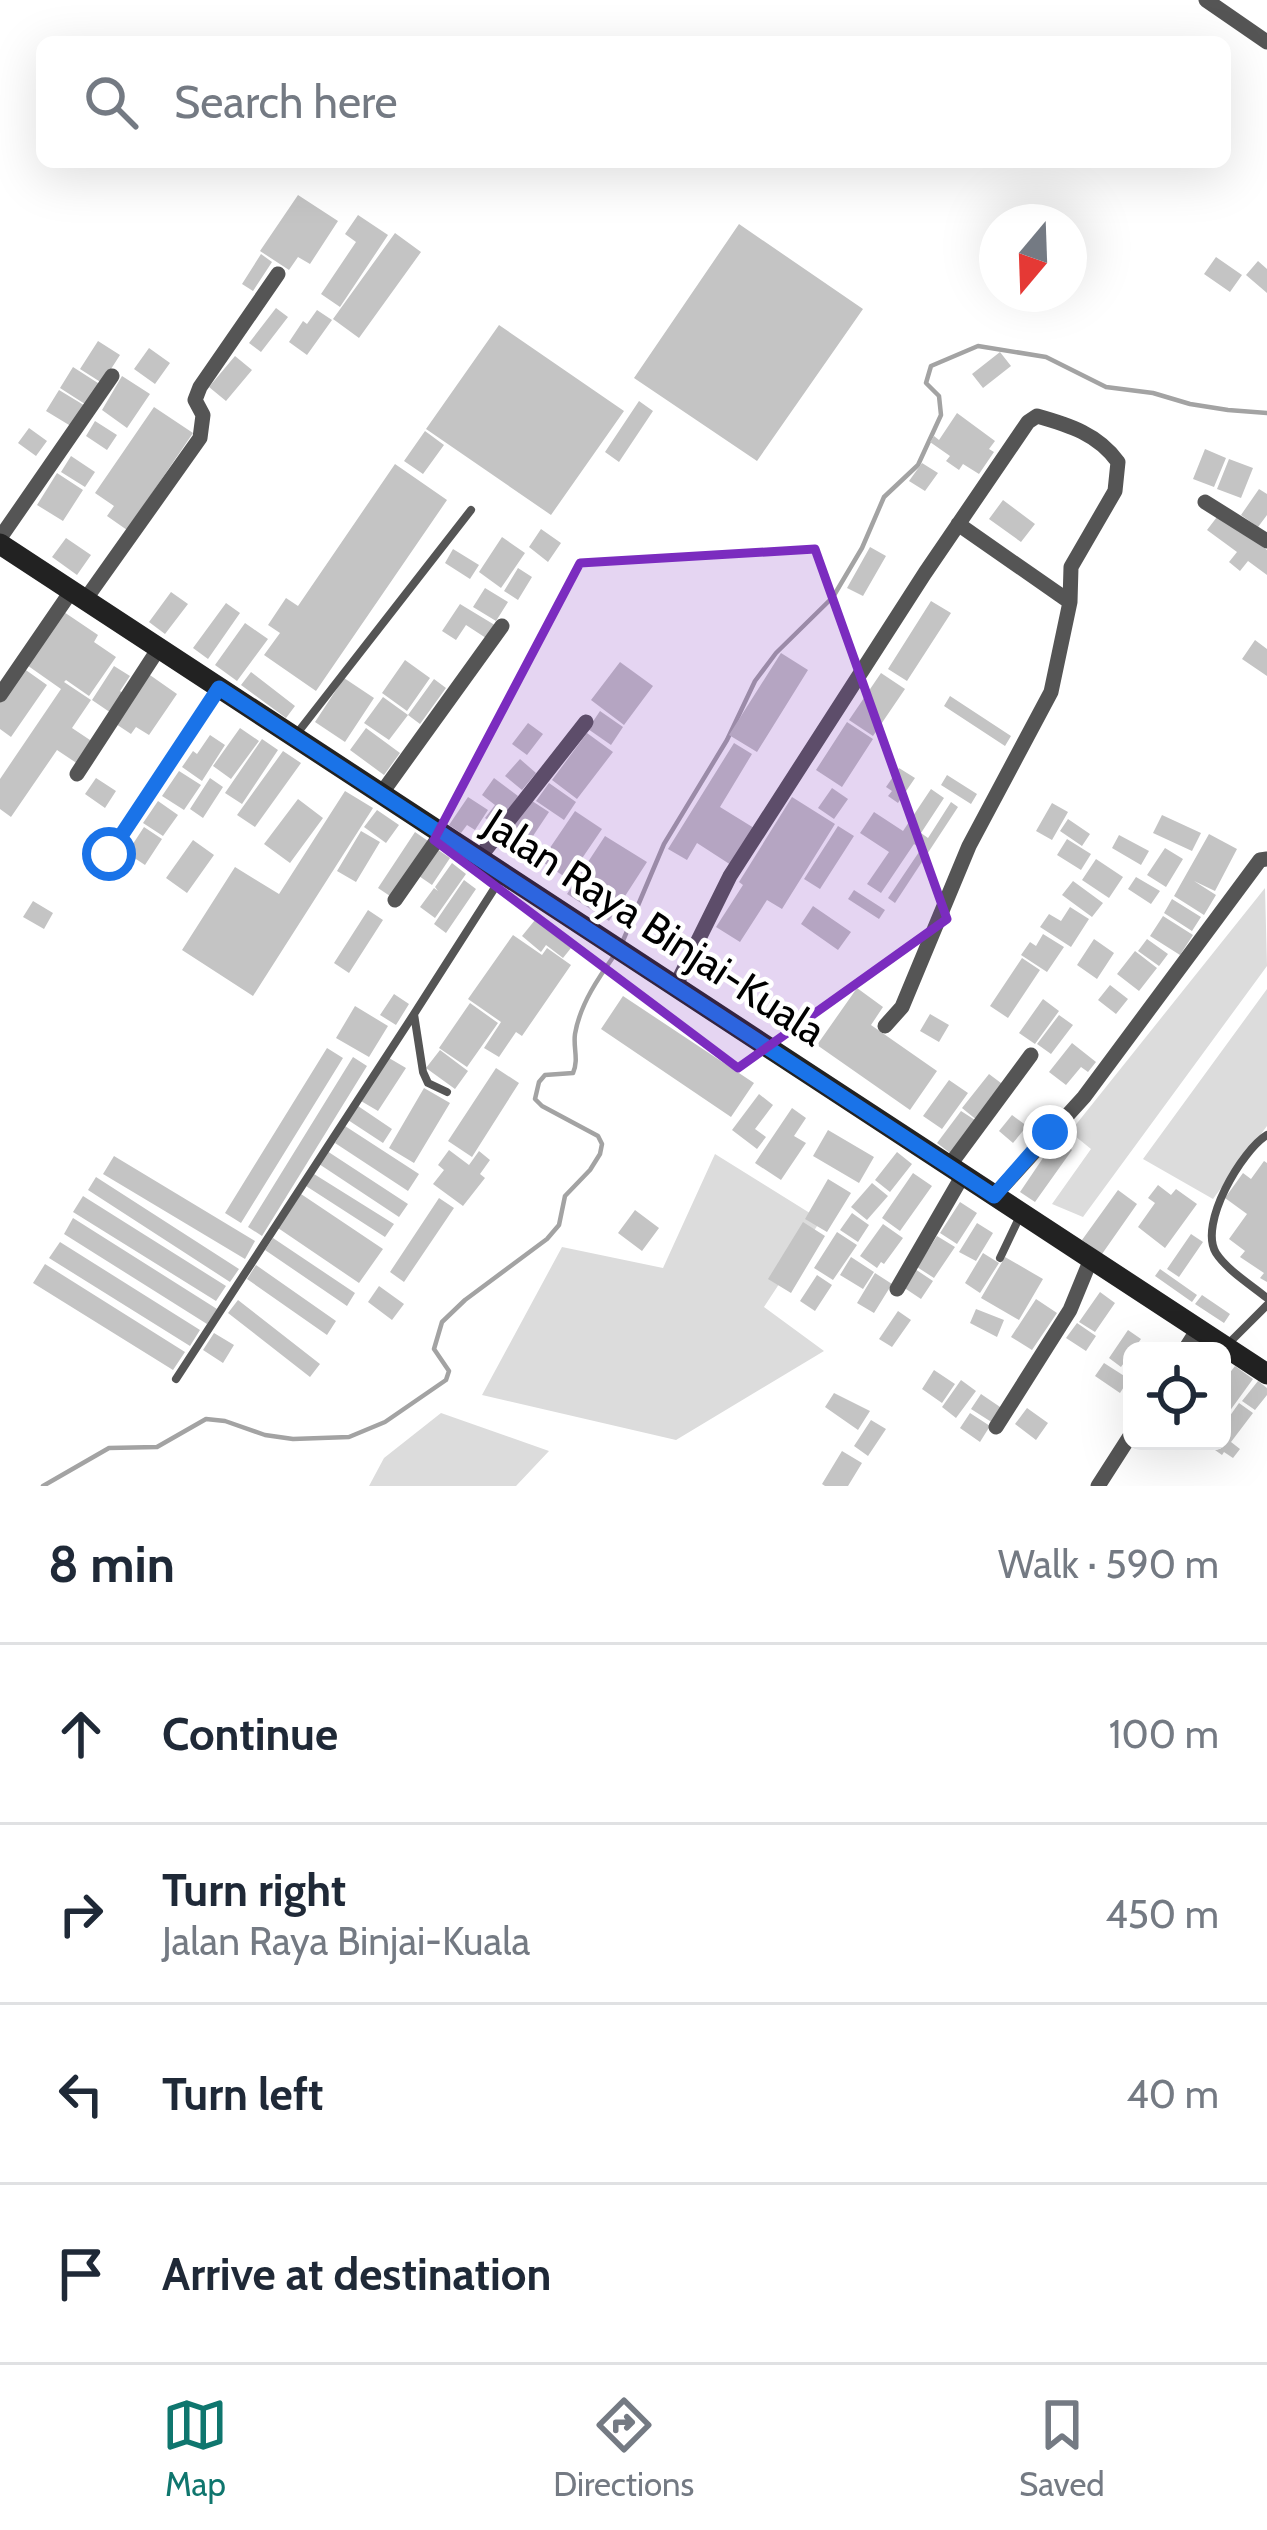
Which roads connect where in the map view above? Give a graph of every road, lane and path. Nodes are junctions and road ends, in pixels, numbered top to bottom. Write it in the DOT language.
graph roads {
  1 [pos="1206,0"];
  2 [pos="1267,42"];
  3 [pos="278,274"];
  4 [pos="112,376"];
  5 [pos="1205,502"];
  6 [pos="471,510"];
  7 [pos="958,524"];
  8 [pos="1267,541"];
  9 [pos="1,545"];
  10 [pos="78,595"];
  11 [pos="1070,602"];
  12 [pos="502,626"];
  13 [pos="159,648"];
  14 [pos="219,688"];
  15 [pos="0,695"];
  16 [pos="586,722"];
  17 [pos="294,737"];
  18 [pos="76,774"];
  19 [pos="381,794"];
  20 [pos="441,834"];
  21 [pos="109,854"];
  22 [pos="479,858"];
  23 [pos="1267,859"];
  24 [pos="503,874"];
  25 [pos="395,900"];
  26 [pos="675,987"];
  27 [pos="414,1014"];
  28 [pos="885,1026"];
  29 [pos="1031,1054"];
  30 [pos="447,1092"];
  31 [pos="1267,1135"];
  32 [pos="956,1171"];
  33 [pos="994,1196"];
  34 [pos="1021,1213"];
  35 [pos="1000,1258"];
  36 [pos="1090,1259"];
  37 [pos="897,1289"];
  38 [pos="1267,1302"];
  39 [pos="1198,1329"];
  40 [pos="1190,1342"];
  41 [pos="1218,1342"];
  42 [pos="1230,1342"];
  43 [pos="1231,1351"];
  44 [pos="1267,1374"];
  45 [pos="176,1379"];
  46 [pos="997,1427"];
  47 [pos="1123,1447"];
  48 [pos="1098,1486"];
  1 -- 2 [label="street"];
  3 -- 10 [label="street"];
  4 -- 9 [label="street"];
  5 -- 8 [label="street"];
  6 -- 17 [label="lane"];
  7 -- 11 [label="street"];
  7 -- 11 [label="street"];
  7 -- 26 [label="street"];
  9 -- 10 [label="main road, Jalan Raya Binjai-Kuala"];
  10 -- 13 [label="main road, Jalan Raya Binjai-Kuala"];
  10 -- 15 [label="street"];
  11 -- 28 [label="street"];
  12 -- 19 [label="street"];
  13 -- 14 [label="main road, Jalan Raya Binjai-Kuala"];
  13 -- 18 [label="street"];
  14 -- 17 [label="main road, Jalan Raya Binjai-Kuala"];
  14 -- 21 [label="lane"];
  16 -- 22 [label="street"];
  17 -- 19 [label="main road, Jalan Raya Binjai-Kuala"];
  19 -- 20 [label="main road, Jalan Raya Binjai-Kuala"];
  20 -- 22 [label="main road, Jalan Raya Binjai-Kuala"];
  20 -- 25 [label="street"];
  22 -- 24 [label="main road, Jalan Raya Binjai-Kuala"];
  23 -- 33 [label="street"];
  24 -- 26 [label="main road, Jalan Raya Binjai-Kuala"];
  24 -- 27 [label="lane"];
  26 -- 32 [label="main road, Jalan Raya Binjai-Kuala"];
  27 -- 30 [label="lane"];
  27 -- 45 [label="lane"];
  29 -- 32 [label="street"];
  31 -- 38 [label="lane"];
  32 -- 33 [label="main road, Jalan Raya Binjai-Kuala"];
  32 -- 37 [label="street"];
  33 -- 34 [label="main road, Jalan Raya Binjai-Kuala"];
  34 -- 35 [label="lane"];
  34 -- 36 [label="main road, Jalan Raya Binjai-Kuala"];
  36 -- 39 [label="main road, Jalan Raya Binjai-Kuala"];
  36 -- 46 [label="street"];
  38 -- 42 [label="lane"];
  39 -- 40 [label="street"];
  39 -- 41 [label="main road, Jalan Raya Binjai-Kuala"];
  43 -- 44 [label="main road, Jalan Raya Binjai-Kuala"];
  47 -- 48 [label="street"];
}
